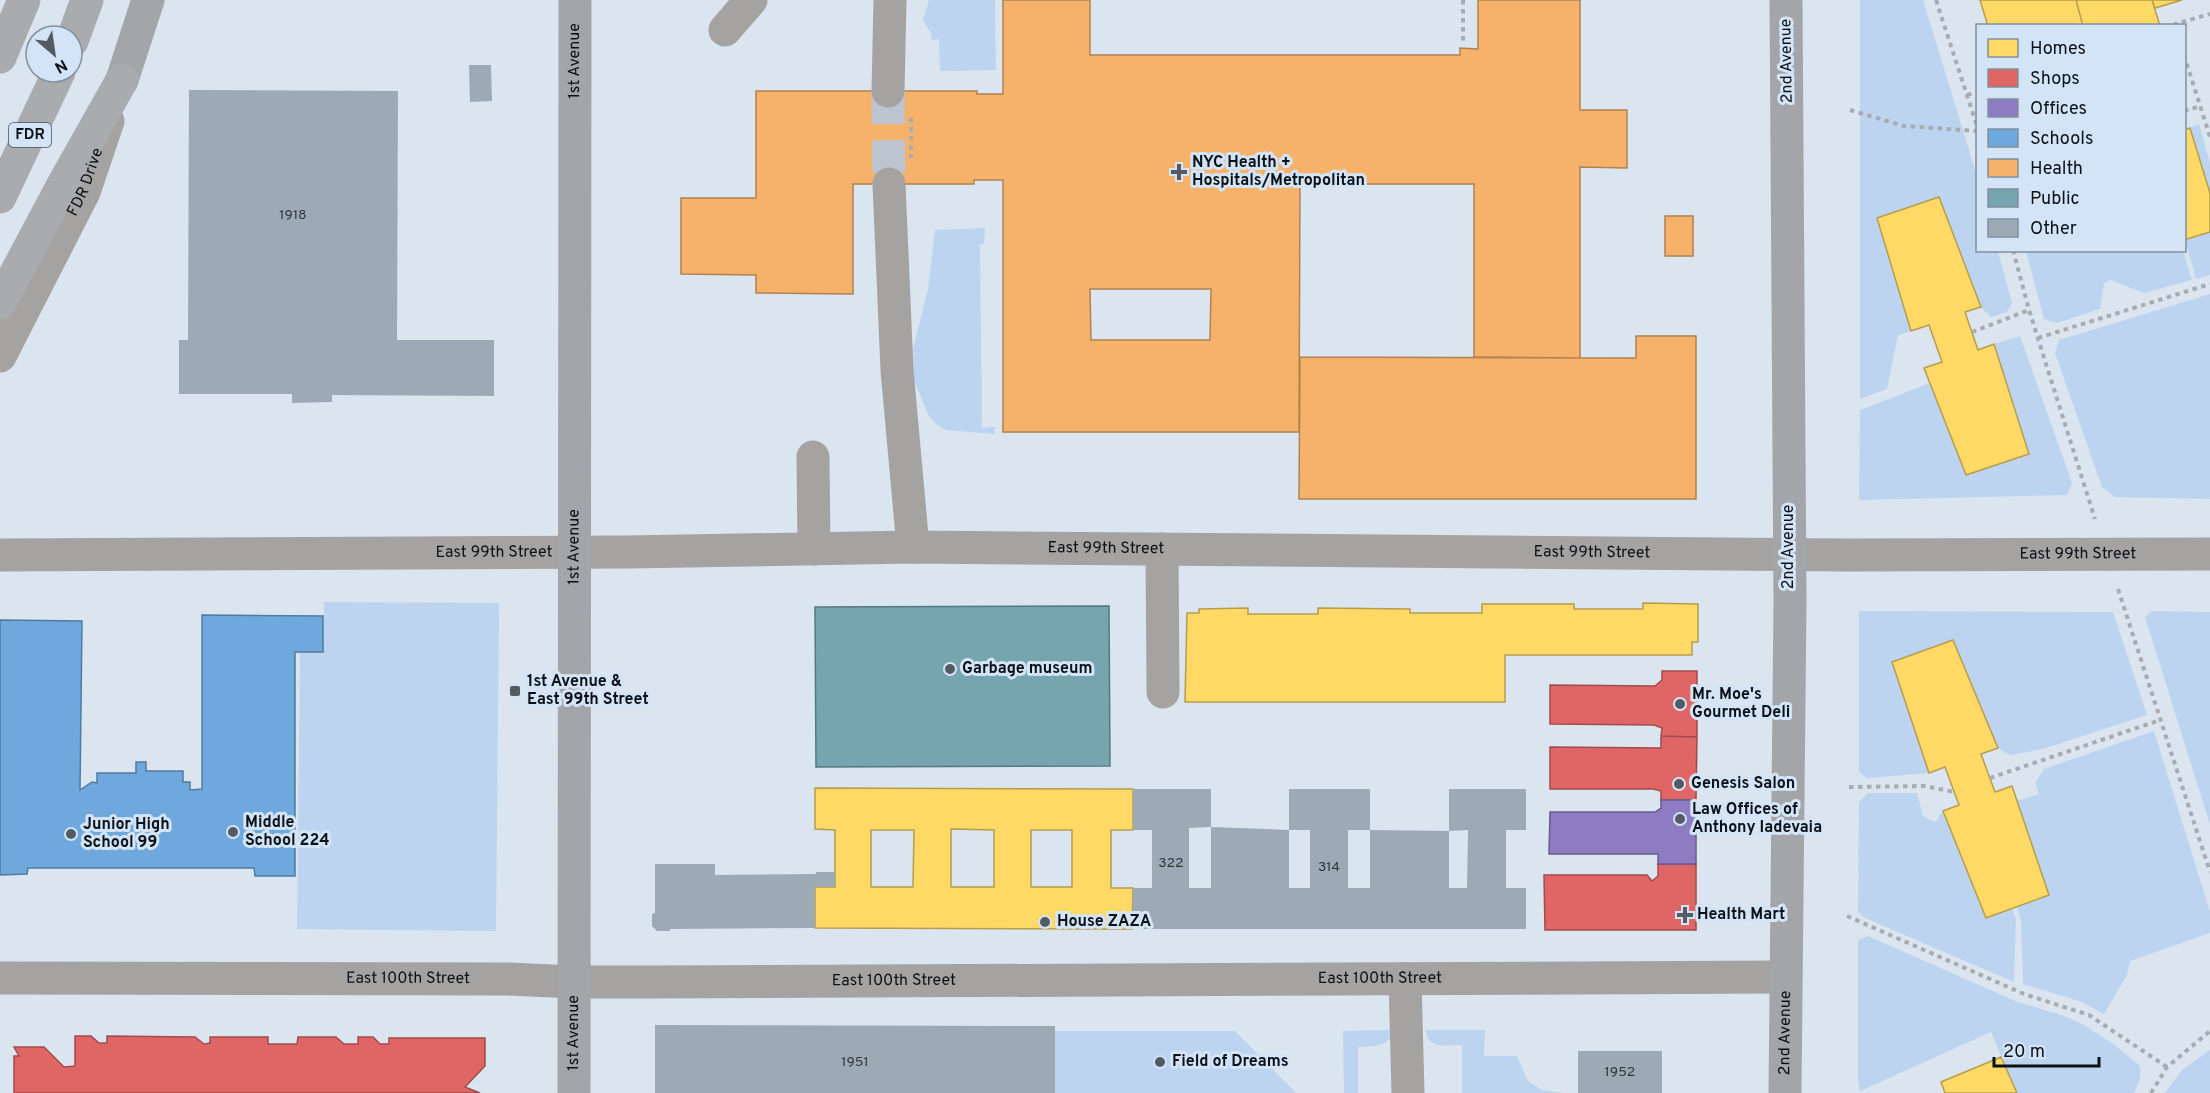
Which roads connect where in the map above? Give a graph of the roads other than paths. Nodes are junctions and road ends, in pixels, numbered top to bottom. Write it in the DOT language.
graph roads {
  1 [pos="24,0"];
  2 [pos="87,0"];
  3 [pos="148,0"];
  4 [pos="575,0"];
  5 [pos="751,0"];
  6 [pos="890,0"];
  7 [pos="1786,0"];
  8 [pos="78,24"];
  9 [pos="725,30"];
  10 [pos="0,57"];
  11 [pos="122,80"];
  12 [pos="53,84"];
  13 [pos="888,91"];
  14 [pos="888,184"];
  15 [pos="0,197"];
  16 [pos="0,303"];
  17 [pos="0,356"];
  18 [pos="813,457"];
  19 [pos="913,547"];
  20 [pos="814,549"];
  21 [pos="1162,549"];
  22 [pos="575,552"];
  23 [pos="1788,554"];
  24 [pos="2210,554"];
  25 [pos="0,555"];
  26 [pos="1163,692"];
  27 [pos="1786,977"];
  28 [pos="0,978"];
  29 [pos="1405,979"];
  30 [pos="574,982"];
  31 [pos="574,1093"];
  32 [pos="1408,1093"];
  33 [pos="1785,1093"];
  1 -- 10 [label="highway"];
  2 -- 8 [label="highway"];
  3 -- 11 [label="main road, FDR Drive"];
  4 -- 22 [label="main road, 1st Avenue"];
  5 -- 9 [label="street"];
  6 -- 13 [label="street"];
  7 -- 23 [label="main road, 2nd Avenue"];
  11 -- 16 [label="highway"];
  11 -- 17 [label="street, FDR Drive"];
  12 -- 15 [label="highway, FDR"];
  14 -- 19 [label="street"];
  18 -- 20 [label="street"];
  19 -- 20 [label="street, East 99th Street"];
  19 -- 21 [label="street, East 99th Street"];
  20 -- 22 [label="street, East 99th Street"];
  21 -- 23 [label="street, East 99th Street"];
  21 -- 26 [label="street"];
  22 -- 25 [label="street, East 99th Street"];
  22 -- 30 [label="main road, 1st Avenue"];
  23 -- 24 [label="street, East 99th Street"];
  23 -- 27 [label="main road, 2nd Avenue"];
  27 -- 29 [label="street, East 100th Street"];
  27 -- 33 [label="main road, 2nd Avenue"];
  28 -- 30 [label="street, East 100th Street"];
  29 -- 30 [label="street, East 100th Street"];
  29 -- 32 [label="street"];
  30 -- 31 [label="main road, 1st Avenue"];
}
